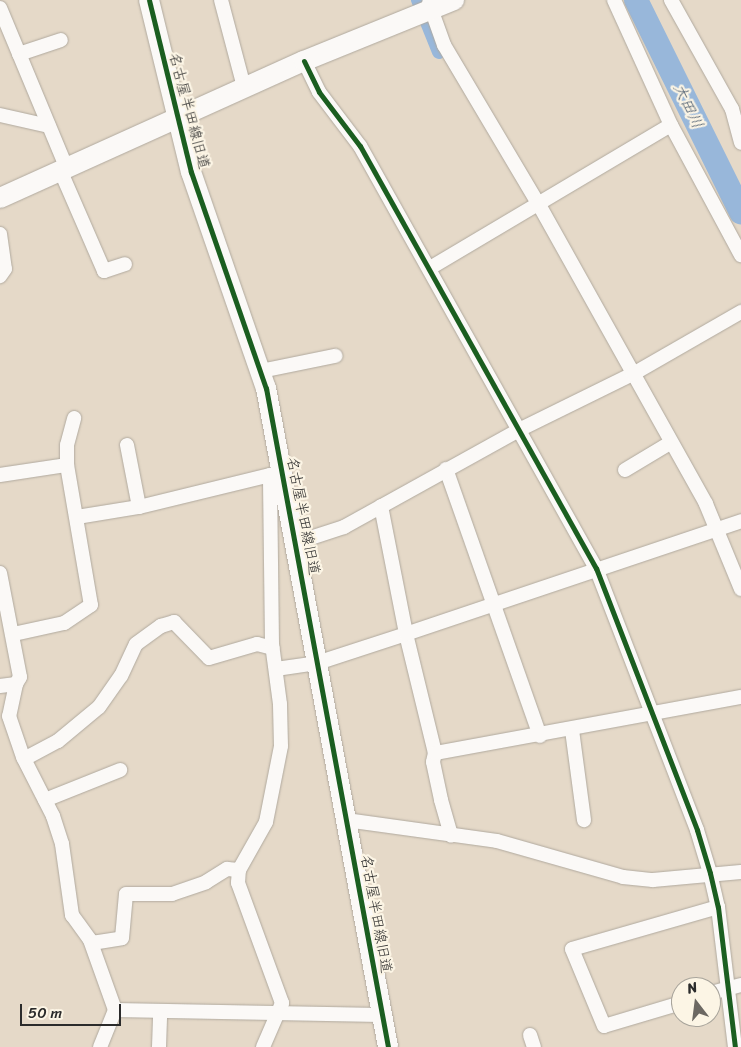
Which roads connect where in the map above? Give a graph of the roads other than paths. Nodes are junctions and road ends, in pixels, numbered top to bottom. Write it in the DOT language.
graph roads {
  1 [pos="148,0"];
  2 [pos="221,0"];
  3 [pos="454,0"];
  4 [pos="614,0"];
  5 [pos="671,0"];
  6 [pos="430,4"];
  7 [pos="0,8"];
  8 [pos="61,40"];
  9 [pos="19,54"];
  10 [pos="304,60"];
  11 [pos="244,87"];
  12 [pos="736,109"];
  13 [pos="0,114"];
  14 [pos="177,118"];
  15 [pos="671,125"];
  16 [pos="50,126"];
  17 [pos="741,143"];
  18 [pos="64,170"];
  19 [pos="0,198"];
  20 [pos="538,203"];
  21 [pos="0,234"];
  22 [pos="741,255"];
  23 [pos="126,264"];
  24 [pos="430,268"];
  25 [pos="0,276"];
  26 [pos="741,312"];
  27 [pos="335,356"];
  28 [pos="262,371"];
  29 [pos="633,374"];
  30 [pos="74,418"];
  31 [pos="519,430"];
  32 [pos="670,443"];
  33 [pos="127,445"];
  34 [pos="67,465"];
  35 [pos="446,470"];
  36 [pos="625,470"];
  37 [pos="276,474"];
  38 [pos="0,475"];
  39 [pos="381,506"];
  40 [pos="139,507"];
  41 [pos="77,517"];
  42 [pos="741,520"];
  43 [pos="717,529"];
  44 [pos="295,543"];
  45 [pos="596,568"];
  46 [pos="0,573"];
  47 [pos="741,589"];
  48 [pos="495,603"];
  49 [pos="14,634"];
  50 [pos="406,634"];
  51 [pos="272,648"];
  52 [pos="317,663"];
  53 [pos="276,668"];
  54 [pos="16,684"];
  55 [pos="0,686"];
  56 [pos="741,697"];
  57 [pos="653,714"];
  58 [pos="572,730"];
  59 [pos="540,736"];
  60 [pos="435,753"];
  61 [pos="24,759"];
  62 [pos="120,770"];
  63 [pos="45,800"];
  64 [pos="346,820"];
  65 [pos="584,820"];
  66 [pos="451,836"];
  67 [pos="239,870"];
  68 [pos="741,872"];
  69 [pos="710,873"];
  70 [pos="718,907"];
  71 [pos="92,944"];
  72 [pos="741,985"];
  73 [pos="726,987"];
  74 [pos="721,989"];
  75 [pos="671,1006"];
  76 [pos="115,1010"];
  77 [pos="160,1010"];
  78 [pos="276,1012"];
  79 [pos="380,1014"];
  80 [pos="100,1047"];
  81 [pos="159,1047"];
  82 [pos="263,1047"];
  83 [pos="388,1047"];
  84 [pos="735,1047"];
  1 -- 14 [label="street, 名古屋半田線旧道"];
  2 -- 11 [label="street"];
  3 -- 6 [label="street"];
  4 -- 15 [label="street"];
  5 -- 12 [label="street"];
  6 -- 10 [label="street"];
  6 -- 20 [label="street"];
  7 -- 9 [label="street"];
  8 -- 9 [label="street"];
  9 -- 16 [label="street"];
  10 -- 11 [label="street"];
  10 -- 24 [label="street"];
  11 -- 14 [label="street"];
  12 -- 17 [label="street"];
  13 -- 16 [label="street"];
  14 -- 18 [label="street"];
  14 -- 28 [label="street, 名古屋半田線旧道"];
  15 -- 20 [label="street"];
  15 -- 22 [label="street"];
  16 -- 18 [label="street"];
  18 -- 19 [label="street"];
  18 -- 23 [label="street"];
  20 -- 24 [label="street"];
  20 -- 29 [label="street"];
  21 -- 25 [label="street"];
  24 -- 31 [label="street"];
  26 -- 29 [label="street"];
  27 -- 28 [label="street"];
  28 -- 37 [label="street, 名古屋半田線旧道"];
  29 -- 31 [label="street"];
  29 -- 32 [label="street"];
  30 -- 34 [label="street"];
  31 -- 35 [label="street"];
  31 -- 45 [label="street"];
  32 -- 36 [label="street"];
  32 -- 43 [label="street"];
  33 -- 40 [label="street"];
  34 -- 38 [label="street"];
  34 -- 41 [label="street"];
  35 -- 39 [label="street"];
  35 -- 48 [label="street"];
  37 -- 40 [label="street"];
  37 -- 44 [label="street, 名古屋半田線旧道"];
  37 -- 51 [label="street"];
  39 -- 44 [label="street"];
  39 -- 50 [label="street"];
  40 -- 41 [label="street"];
  41 -- 49 [label="street"];
  42 -- 43 [label="street"];
  43 -- 45 [label="street"];
  43 -- 47 [label="street"];
  44 -- 52 [label="street, 名古屋半田線旧道"];
  45 -- 48 [label="street"];
  45 -- 57 [label="street"];
  46 -- 49 [label="street"];
  48 -- 50 [label="street"];
  48 -- 59 [label="street"];
  49 -- 54 [label="street"];
  50 -- 52 [label="street"];
  50 -- 60 [label="street"];
  51 -- 53 [label="street"];
  51 -- 61 [label="street"];
  52 -- 53 [label="street"];
  52 -- 64 [label="street, 名古屋半田線旧道"];
  53 -- 67 [label="street"];
  54 -- 55 [label="street"];
  54 -- 61 [label="street"];
  56 -- 57 [label="street"];
  57 -- 58 [label="street"];
  57 -- 69 [label="street"];
  58 -- 59 [label="street"];
  58 -- 65 [label="street"];
  59 -- 60 [label="street"];
  60 -- 66 [label="street"];
  61 -- 63 [label="street"];
  62 -- 63 [label="street"];
  63 -- 71 [label="street"];
  64 -- 66 [label="street"];
  64 -- 79 [label="street, 名古屋半田線旧道"];
  66 -- 69 [label="street"];
  67 -- 71 [label="street"];
  67 -- 78 [label="street"];
  68 -- 69 [label="street"];
  69 -- 70 [label="street"];
  70 -- 73 [label="street"];
  70 -- 75 [label="street"];
  71 -- 76 [label="street"];
  72 -- 73 [label="street"];
  73 -- 74 [label="street"];
  73 -- 84 [label="street"];
  76 -- 77 [label="street"];
  76 -- 80 [label="street"];
  77 -- 78 [label="street"];
  77 -- 81 [label="street"];
  78 -- 79 [label="street"];
  78 -- 82 [label="street"];
  79 -- 83 [label="street, 名古屋半田線旧道"];
}
